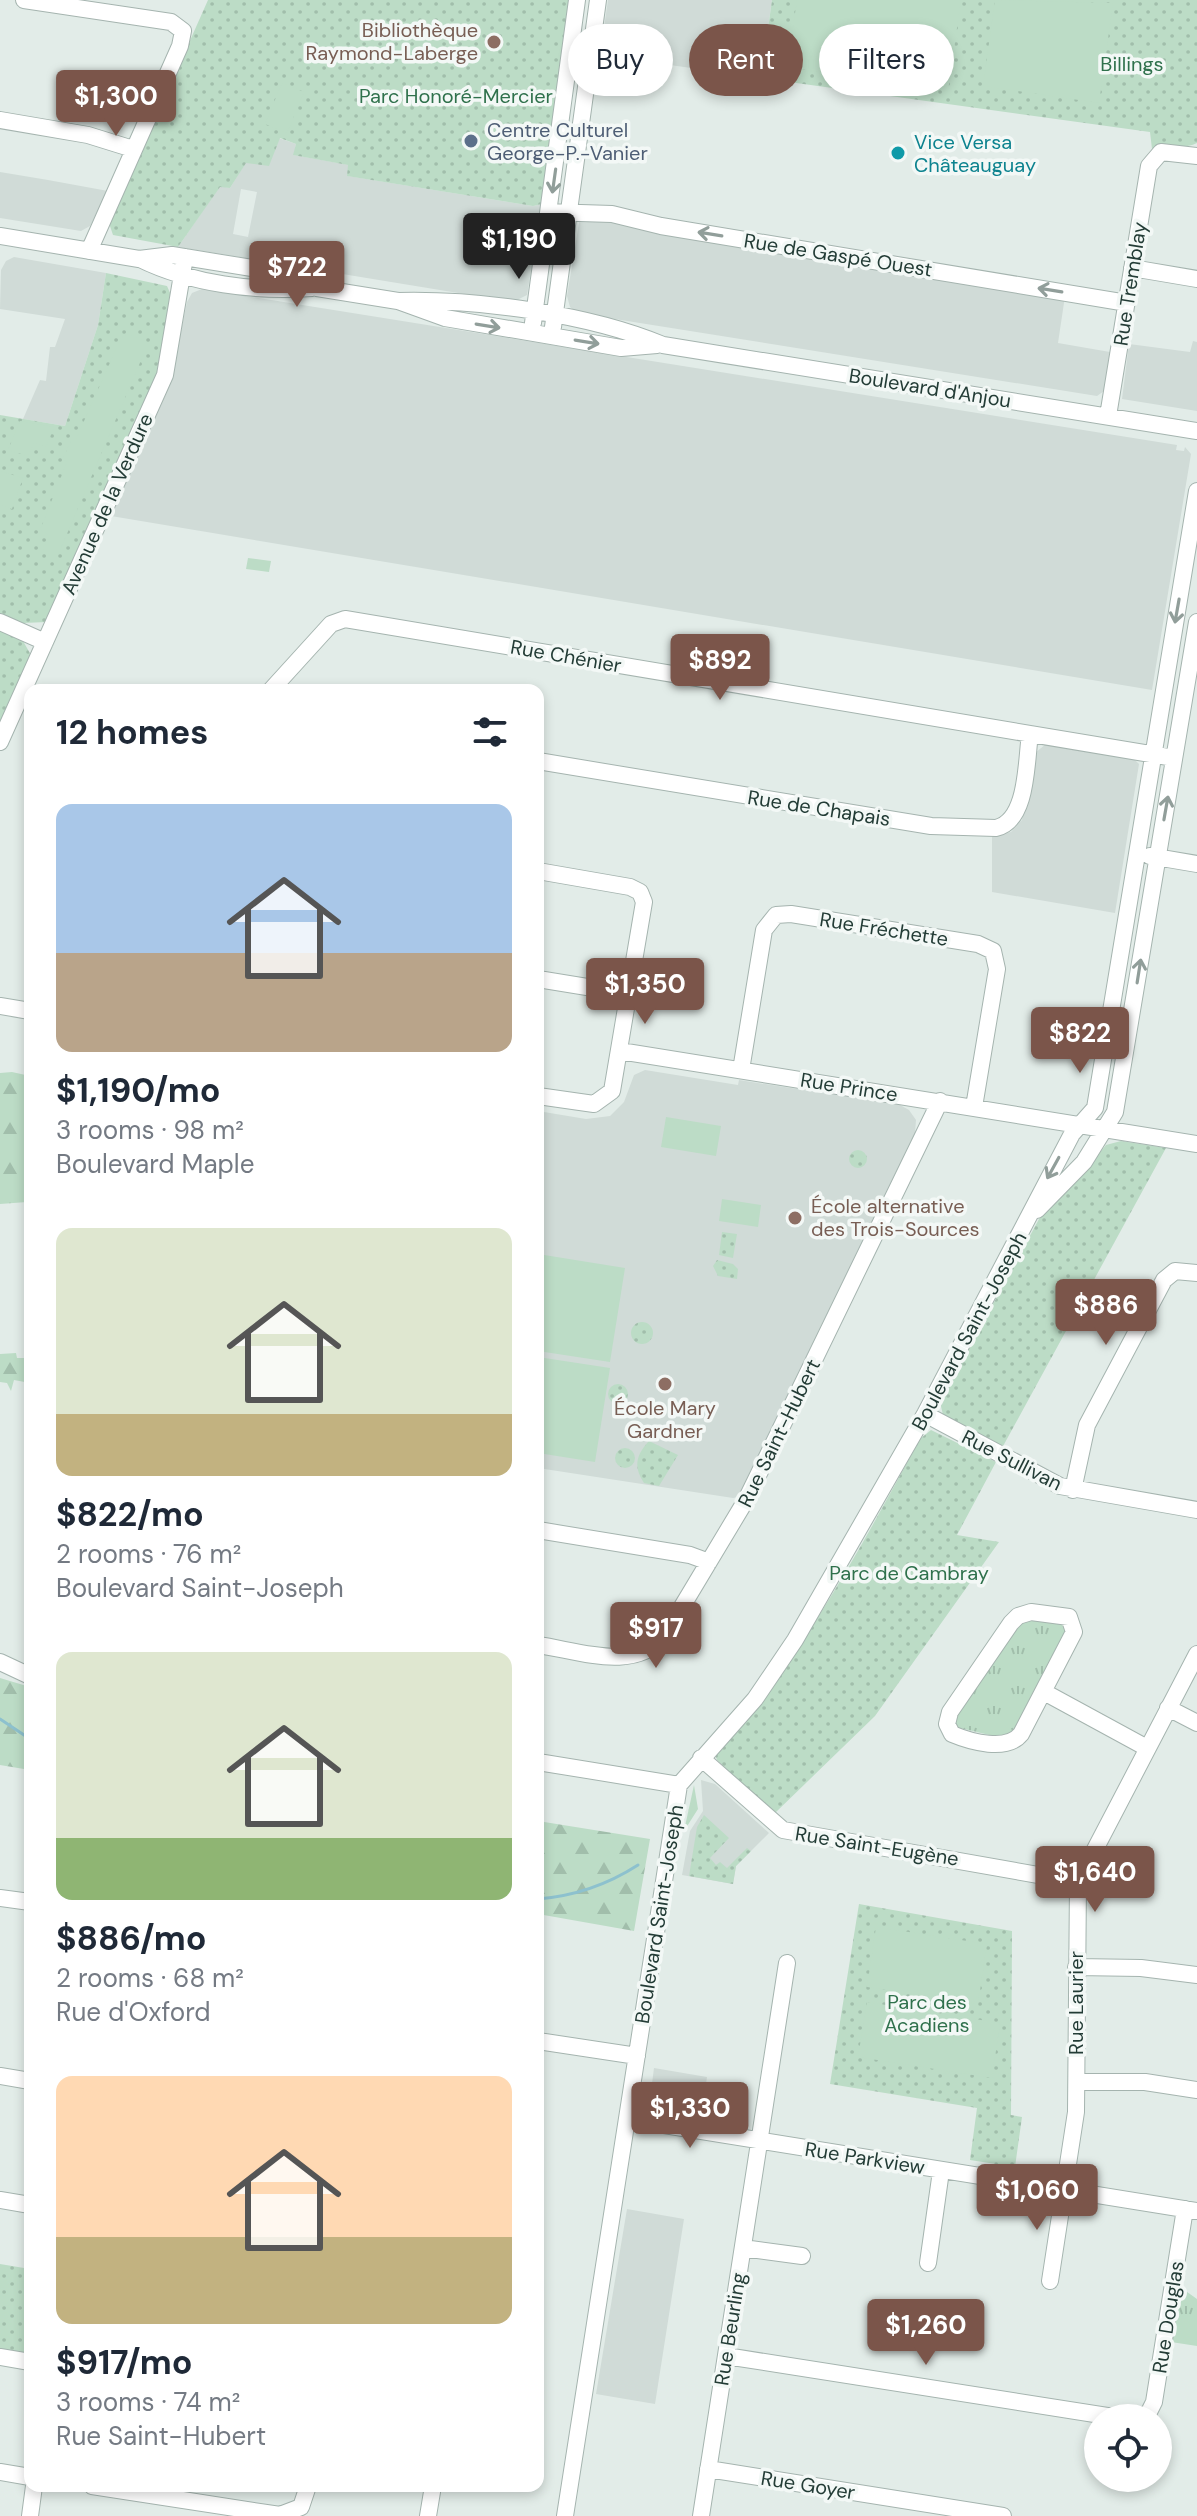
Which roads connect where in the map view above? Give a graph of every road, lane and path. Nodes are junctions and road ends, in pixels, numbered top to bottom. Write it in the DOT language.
graph roads {
  1 [pos="24,0"];
  2 [pos="577,0"];
  3 [pos="598,0"];
  4 [pos="574,24"];
  5 [pos="595,24"];
  6 [pos="568,71"];
  7 [pos="565,94"];
  8 [pos="568,94"];
  9 [pos="586,96"];
  10 [pos="0,120"];
  11 [pos="133,149"];
  12 [pos="558,149"];
  13 [pos="578,152"];
  14 [pos="1197,156"];
  15 [pos="569,211"];
  16 [pos="549,212"];
  17 [pos="0,236"];
  18 [pos="89,251"];
  19 [pos="185,257"];
  20 [pos="139,259"];
  21 [pos="1132,268"];
  22 [pos="182,276"];
  23 [pos="1197,279"];
  24 [pos="317,288"];
  25 [pos="398,301"];
  26 [pos="1127,303"];
  27 [pos="534,314"];
  28 [pos="555,317"];
  29 [pos="531,333"];
  30 [pos="552,336"];
  31 [pos="663,345"];
  32 [pos="1108,416"];
  33 [pos="1197,431"];
  34 [pos="1197,491"];
  35 [pos="1193,539"];
  36 [pos="0,622"];
  37 [pos="1197,622"];
  38 [pos="45,642"];
  39 [pos="26,684"];
  40 [pos="281,684"];
  41 [pos="1164,685"];
  42 [pos="24,689"];
  43 [pos="1186,689"];
  44 [pos="1030,734"];
  45 [pos="0,742"];
  46 [pos="1153,755"];
  47 [pos="1174,758"];
  48 [pos="544,762"];
  49 [pos="1137,854"];
  50 [pos="1158,857"];
  51 [pos="1197,864"];
  52 [pos="544,872"];
  53 [pos="544,980"];
  54 [pos="630,994"];
  55 [pos="0,1006"];
  56 [pos="24,1010"];
  57 [pos="620,1051"];
  58 [pos="741,1070"];
  59 [pos="544,1097"];
  60 [pos="940,1101"];
  61 [pos="974,1107"];
  62 [pos="1082,1124"];
  63 [pos="1107,1129"];
  64 [pos="1197,1144"];
  65 [pos="1031,1217"];
  66 [pos="1197,1273"];
  67 [pos="925,1414"];
  68 [pos="1073,1490"];
  69 [pos="1197,1510"];
  70 [pos="544,1531"];
  71 [pos="709,1562"];
  72 [pos="544,1646"];
  73 [pos="1197,1654"];
  74 [pos="0,1662"];
  75 [pos="24,1673"];
  76 [pos="1044,1692"];
  77 [pos="1168,1708"];
  78 [pos="1197,1723"];
  79 [pos="1147,1748"];
  80 [pos="701,1758"];
  81 [pos="544,1763"];
  82 [pos="679,1785"];
  83 [pos="1078,1882"];
  84 [pos="0,1898"];
  85 [pos="24,1901"];
  86 [pos="787,1963"];
  87 [pos="1076,1967"];
  88 [pos="1197,1975"];
  89 [pos="544,2042"];
  90 [pos="637,2056"];
  91 [pos="0,2076"];
  92 [pos="24,2080"];
  93 [pos="1077,2082"];
  94 [pos="1197,2090"];
  95 [pos="627,2119"];
  96 [pos="759,2141"];
  97 [pos="941,2171"];
  98 [pos="1064,2190"];
  99 [pos="0,2200"];
  100 [pos="24,2204"];
  101 [pos="1191,2210"];
  102 [pos="743,2248"];
  103 [pos="802,2256"];
  104 [pos="928,2263"];
  105 [pos="1050,2281"];
  106 [pos="726,2356"];
  107 [pos="0,2357"];
  108 [pos="24,2361"];
  109 [pos="1153,2404"];
  110 [pos="1084,2412"];
  111 [pos="708,2469"];
  112 [pos="0,2472"];
  113 [pos="24,2476"];
  114 [pos="33,2492"];
  115 [pos="131,2492"];
  116 [pos="306,2492"];
  117 [pos="432,2492"];
  118 [pos="30,2516"];
  119 [pos="428,2516"];
  120 [pos="565,2516"];
  121 [pos="701,2516"];
  122 [pos="1003,2516"];
  1 -- 11 [label="street"];
  2 -- 4 [label="street"];
  3 -- 5 [label="street"];
  6 -- 7 [label="street"];
  7 -- 8 [label="street"];
  7 -- 12 [label="street"];
  9 -- 13 [label="street"];
  10 -- 11 [label="street"];
  11 -- 18 [label="street"];
  12 -- 13 [label="street"];
  12 -- 16 [label="street, one-way"];
  13 -- 15 [label="street"];
  14 -- 21 [label="street, Rue Tremblay"];
  15 -- 16 [label="street, Rue de Gaspé Ouest"];
  26 -- 15 [label="street, Rue de Gaspé Ouest, one-way"];
  15 -- 28 [label="street"];
  16 -- 27 [label="street"];
  17 -- 18 [label="street, Boulevard d'Anjou"];
  18 -- 20 [label="street, Boulevard d'Anjou"];
  19 -- 20 [label="street, Boulevard d'Anjou"];
  19 -- 22 [label="street, Avenue de la Verdure"];
  19 -- 24 [label="street, Boulevard d'Anjou"];
  20 -- 22 [label="street, Boulevard d'Anjou"];
  21 -- 23 [label="street"];
  21 -- 26 [label="street, Rue Tremblay"];
  22 -- 24 [label="street, Boulevard d'Anjou"];
  22 -- 38 [label="street, Avenue de la Verdure"];
  24 -- 25 [label="street, Boulevard d'Anjou"];
  25 -- 27 [label="street, Boulevard d'Anjou"];
  25 -- 29 [label="street, Boulevard d'Anjou, one-way"];
  26 -- 32 [label="street, Rue Tremblay"];
  27 -- 28 [label="street, Boulevard d'Anjou"];
  27 -- 29 [label="street"];
  28 -- 30 [label="street"];
  28 -- 31 [label="street, Boulevard d'Anjou"];
  29 -- 30 [label="street, Boulevard d'Anjou"];
  30 -- 31 [label="street, Boulevard d'Anjou, one-way"];
  31 -- 32 [label="street, Boulevard d'Anjou"];
  32 -- 33 [label="street, Boulevard d'Anjou"];
  34 -- 35 [label="street, Boulevard Saint-Joseph"];
  35 -- 41 [label="street, Boulevard Saint-Joseph, one-way"];
  36 -- 38 [label="street"];
  37 -- 43 [label="street, Boulevard Saint-Joseph"];
  38 -- 39 [label="street, Avenue de la Verdure"];
  40 -- 44 [label="street, Rue Chénier"];
  41 -- 43 [label="street"];
  41 -- 46 [label="street, Boulevard Saint-Joseph"];
  42 -- 45 [label="street, Avenue de la Verdure"];
  43 -- 47 [label="street, Boulevard Saint-Joseph"];
  44 -- 46 [label="street, Rue Chénier"];
  44 -- 48 [label="street, Rue de Chapais"];
  46 -- 47 [label="street, Rue Chénier"];
  46 -- 49 [label="street, Boulevard Saint-Joseph"];
  50 -- 47 [label="street, Boulevard Saint-Joseph, one-way"];
  49 -- 50 [label="street"];
  49 -- 62 [label="street, Boulevard Saint-Joseph"];
  50 -- 51 [label="street"];
  63 -- 50 [label="street, Boulevard Saint-Joseph, one-way"];
  52 -- 54 [label="street"];
  53 -- 54 [label="street"];
  54 -- 57 [label="street"];
  55 -- 56 [label="street"];
  57 -- 58 [label="street, Rue Prince"];
  57 -- 59 [label="street"];
  58 -- 60 [label="street, Rue Prince"];
  58 -- 61 [label="street, Rue Fréchette"];
  60 -- 61 [label="street, Rue Prince"];
  60 -- 71 [label="street, Rue Saint-Hubert"];
  61 -- 62 [label="street, Rue Prince"];
  62 -- 63 [label="street, Rue Prince"];
  62 -- 65 [label="street, Boulevard Saint-Joseph, one-way"];
  63 -- 64 [label="street, Rue Prince"];
  63 -- 65 [label="street, Boulevard Saint-Joseph"];
  65 -- 67 [label="street, Boulevard Saint-Joseph"];
  66 -- 68 [label="street"];
  67 -- 68 [label="street, Rue Sullivan"];
  67 -- 80 [label="street, Boulevard Saint-Joseph"];
  68 -- 69 [label="street, Rue Sullivan"];
  70 -- 71 [label="street"];
  71 -- 72 [label="street, Rue Saint-Hubert"];
  73 -- 77 [label="street, Rue Laurier"];
  74 -- 75 [label="street"];
  76 -- 76 [label="street"];
  76 -- 79 [label="street"];
  77 -- 78 [label="street"];
  77 -- 79 [label="street, Rue Laurier"];
  79 -- 83 [label="street, Rue Laurier"];
  80 -- 82 [label="street, Boulevard Saint-Joseph"];
  80 -- 83 [label="street, Rue Saint-Eugène"];
  81 -- 82 [label="street"];
  82 -- 90 [label="street, Boulevard Saint-Joseph"];
  83 -- 87 [label="street, Rue Laurier"];
  84 -- 85 [label="street"];
  86 -- 96 [label="street, Rue Beurling"];
  87 -- 88 [label="street"];
  87 -- 93 [label="street, Rue Laurier"];
  89 -- 90 [label="street"];
  90 -- 95 [label="street, Boulevard Saint-Joseph"];
  91 -- 92 [label="street"];
  93 -- 94 [label="street"];
  93 -- 98 [label="street, Rue Laurier"];
  95 -- 96 [label="street, Rue Parkview"];
  95 -- 120 [label="street, Boulevard Saint-Joseph"];
  96 -- 97 [label="street, Rue Parkview"];
  96 -- 102 [label="street, Rue Beurling"];
  97 -- 98 [label="street, Rue Parkview"];
  97 -- 104 [label="street"];
  98 -- 101 [label="street, Rue Parkview"];
  98 -- 105 [label="street, Rue Laurier"];
  99 -- 100 [label="street"];
  101 -- 109 [label="street, Rue Douglas"];
  102 -- 103 [label="street"];
  102 -- 106 [label="street, Rue Beurling"];
  106 -- 110 [label="street"];
  106 -- 111 [label="street, Rue Beurling"];
  107 -- 108 [label="street"];
  111 -- 121 [label="street, Rue Beurling"];
  111 -- 122 [label="street, Rue Goyer"];
  112 -- 113 [label="street"];
  114 -- 118 [label="street"];
  115 -- 116 [label="street"];
  117 -- 119 [label="street"];
}
